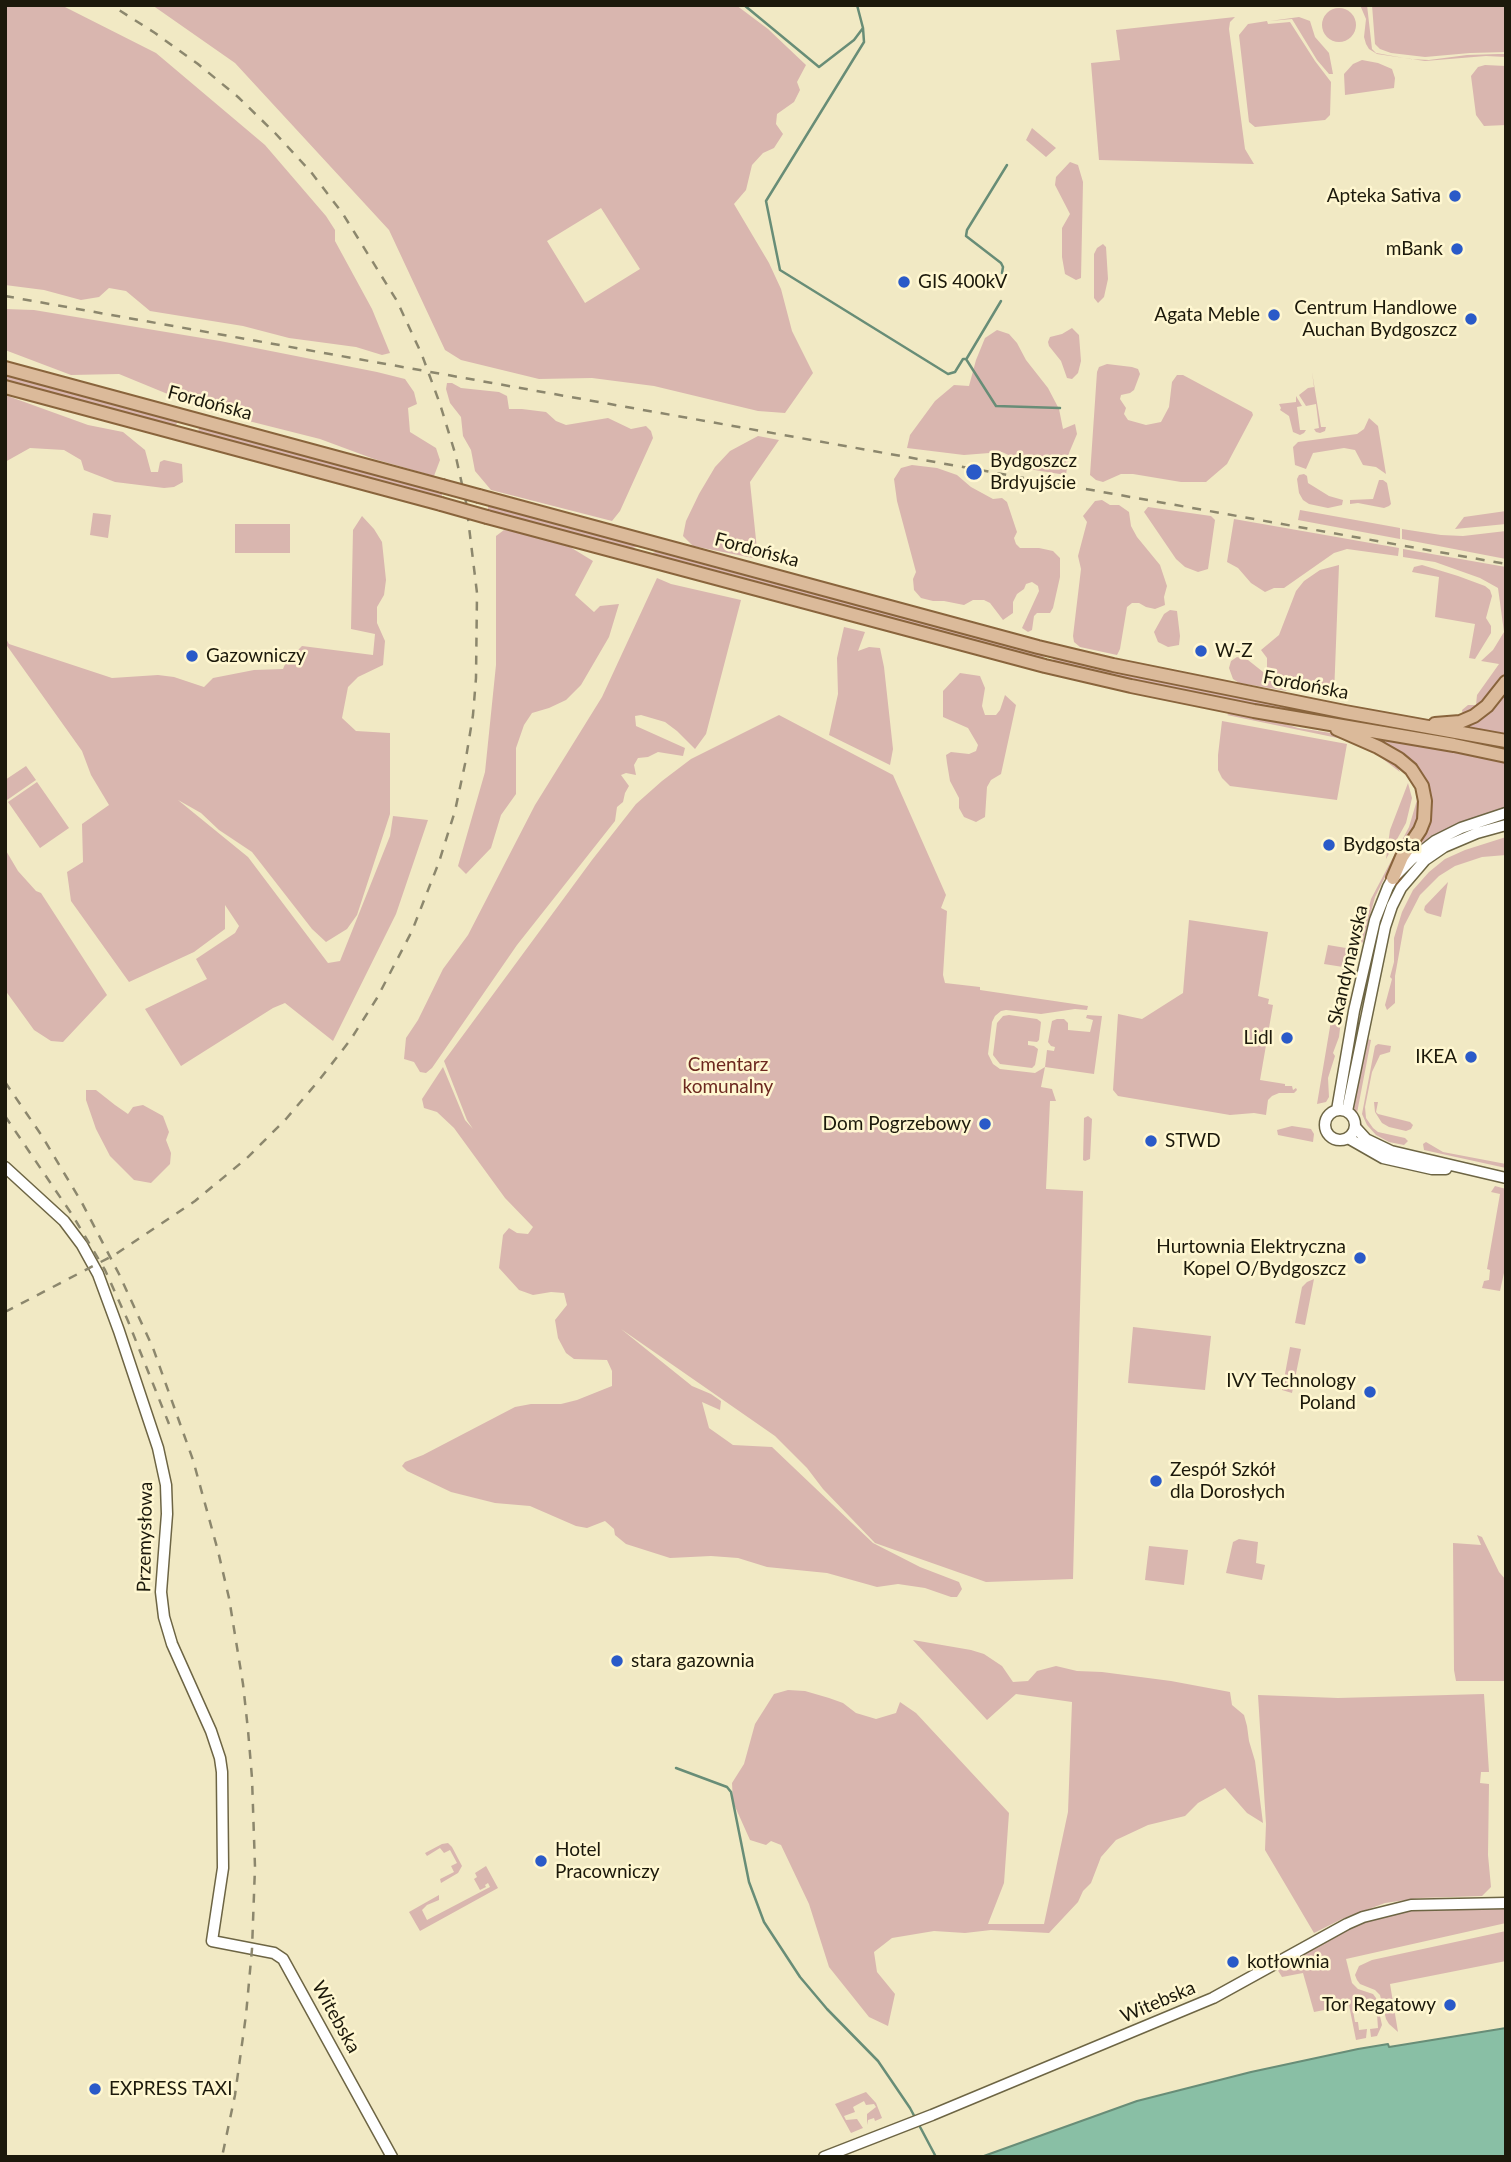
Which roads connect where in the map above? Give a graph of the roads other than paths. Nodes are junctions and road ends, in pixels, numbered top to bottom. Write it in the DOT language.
graph roads {
  1 [pos="5,368"];
  2 [pos="5,387"];
  3 [pos="1506,682"];
  4 [pos="1324,723"];
  5 [pos="1417,724"];
  6 [pos="1506,741"];
  7 [pos="1506,756"];
  8 [pos="1506,813"];
  9 [pos="1506,825"];
  10 [pos="1393,878"];
  11 [pos="1342,1111"];
  12 [pos="1355,1127"];
  13 [pos="1348,1138"];
  14 [pos="5,1167"];
  15 [pos="1467,1170"];
  16 [pos="1506,1178"];
  17 [pos="1506,1903"];
  18 [pos="212,1941"];
  19 [pos="393,2157"];
  20 [pos="824,2157"];
  1 -- 5 [label="main road, Fordońska, bridge"];
  2 -- 4 [label="main road, Fordońska, bridge"];
  3 -- 5 [label="main road"];
  4 -- 7 [label="main road, Fordońska"];
  4 -- 10 [label="main road"];
  5 -- 6 [label="main road, Fordońska"];
  8 -- 10 [label="street, Skandynawska"];
  9 -- 11 [label="street, Skandynawska"];
  10 -- 11 [label="street, Skandynawska"];
  11 -- 12 [label="street"];
  11 -- 13 [label="street"];
  12 -- 13 [label="street"];
  12 -- 15 [label="street"];
  13 -- 15 [label="street"];
  14 -- 18 [label="street, Przemysłowa"];
  15 -- 16 [label="street"];
  17 -- 20 [label="street, Witebska"];
  18 -- 19 [label="street, Witebska"];
}
